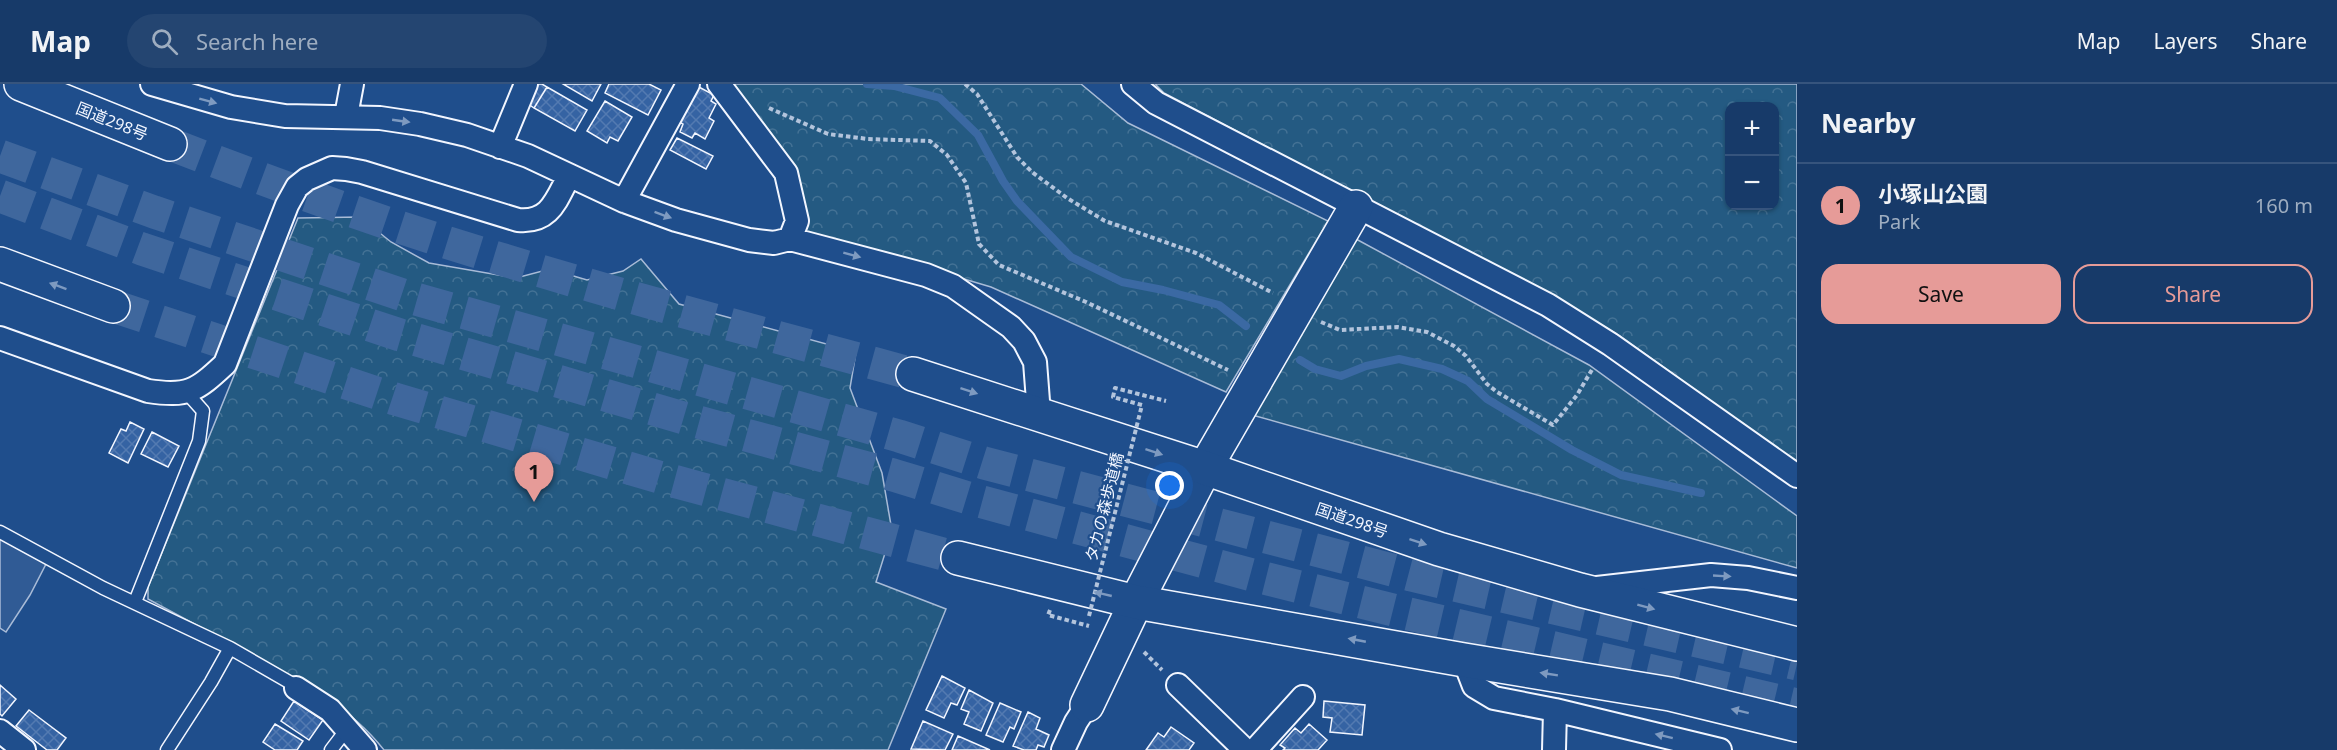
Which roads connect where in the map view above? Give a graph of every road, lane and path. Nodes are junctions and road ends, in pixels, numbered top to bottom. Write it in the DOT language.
graph roads {
  1 [pos="21,84"];
  2 [pos="152,84"];
  3 [pos="352,84"];
  4 [pos="526,84"];
  5 [pos="688,84"];
  6 [pos="719,84"];
  7 [pos="965,84"];
  8 [pos="1133,84"];
  9 [pos="761,105"];
  10 [pos="346,117"];
  11 [pos="170,144"];
  12 [pos="500,147"];
  13 [pos="569,176"];
  14 [pos="624,201"];
  15 [pos="1356,207"];
  16 [pos="790,238"];
  17 [pos="0,264"];
  18 [pos="1282,298"];
  19 [pos="113,306"];
  20 [pos="1318,321"];
  21 [pos="0,338"];
  22 [pos="1593,368"];
  23 [pos="913,374"];
  24 [pos="1254,382"];
  25 [pos="187,393"];
  26 [pos="1166,401"];
  27 [pos="1039,414"];
  28 [pos="1204,468"];
  29 [pos="1797,476"];
  30 [pos="0,532"];
  31 [pos="958,558"];
  32 [pos="1797,588"];
  33 [pos="1580,590"];
  34 [pos="135,602"];
  35 [pos="1136,602"];
  36 [pos="1089,616"];
  37 [pos="1797,644"];
  38 [pos="230,648"];
  39 [pos="1140,649"];
  40 [pos="1464,660"];
  41 [pos="1178,685"];
  42 [pos="296,688"];
  43 [pos="1303,697"];
  44 [pos="1088,705"];
  45 [pos="1555,710"];
  46 [pos="1797,725"];
  47 [pos="347,729"];
  48 [pos="0,731"];
  49 [pos="24,750"];
  50 [pos="166,750"];
  51 [pos="331,750"];
  52 [pos="364,750"];
  53 [pos="1063,750"];
  54 [pos="1245,750"];
  55 [pos="1255,750"];
  56 [pos="1554,750"];
  57 [pos="1720,750"];
  1 -- 11 [label="main road, 国道298号"];
  2 -- 10 [label="street, one-way"];
  3 -- 10 [label="street"];
  4 -- 12 [label="street"];
  5 -- 14 [label="street"];
  6 -- 16 [label="street"];
  7 -- 18 [label="path"];
  8 -- 15 [label="street"];
  9 -- 24 [label="path"];
  10 -- 12 [label="street, one-way"];
  12 -- 13 [label="street"];
  13 -- 14 [label="street"];
  13 -- 25 [label="street"];
  14 -- 16 [label="street, one-way"];
  15 -- 24 [label="main road"];
  15 -- 29 [label="street"];
  16 -- 27 [label="street, one-way"];
  19 -- 17 [label="main road, one-way"];
  20 -- 22 [label="path"];
  21 -- 25 [label="street"];
  23 -- 27 [label="main road, 国道298号, one-way"];
  24 -- 28 [label="main road"];
  25 -- 34 [label="lane"];
  26 -- 36 [label="path, タカの森歩道橋, bridge"];
  27 -- 28 [label="main road, 国道298号, one-way"];
  28 -- 33 [label="main road, 国道298号, one-way"];
  28 -- 35 [label="main road"];
  30 -- 34 [label="lane"];
  35 -- 31 [label="main road, one-way"];
  33 -- 32 [label="street, one-way"];
  33 -- 37 [label="main road, 国道298号, one-way"];
  34 -- 38 [label="lane"];
  40 -- 35 [label="main road, one-way"];
  35 -- 44 [label="main road"];
  38 -- 42 [label="lane"];
  38 -- 50 [label="lane"];
  39 -- 41 [label="path"];
  40 -- 45 [label="street"];
  46 -- 40 [label="main road, one-way"];
  41 -- 54 [label="street"];
  42 -- 47 [label="street"];
  43 -- 55 [label="street"];
  44 -- 53 [label="street"];
  45 -- 56 [label="street"];
  57 -- 45 [label="street, one-way"];
  47 -- 51 [label="lane"];
  47 -- 52 [label="street"];
  48 -- 49 [label="street"];
}
